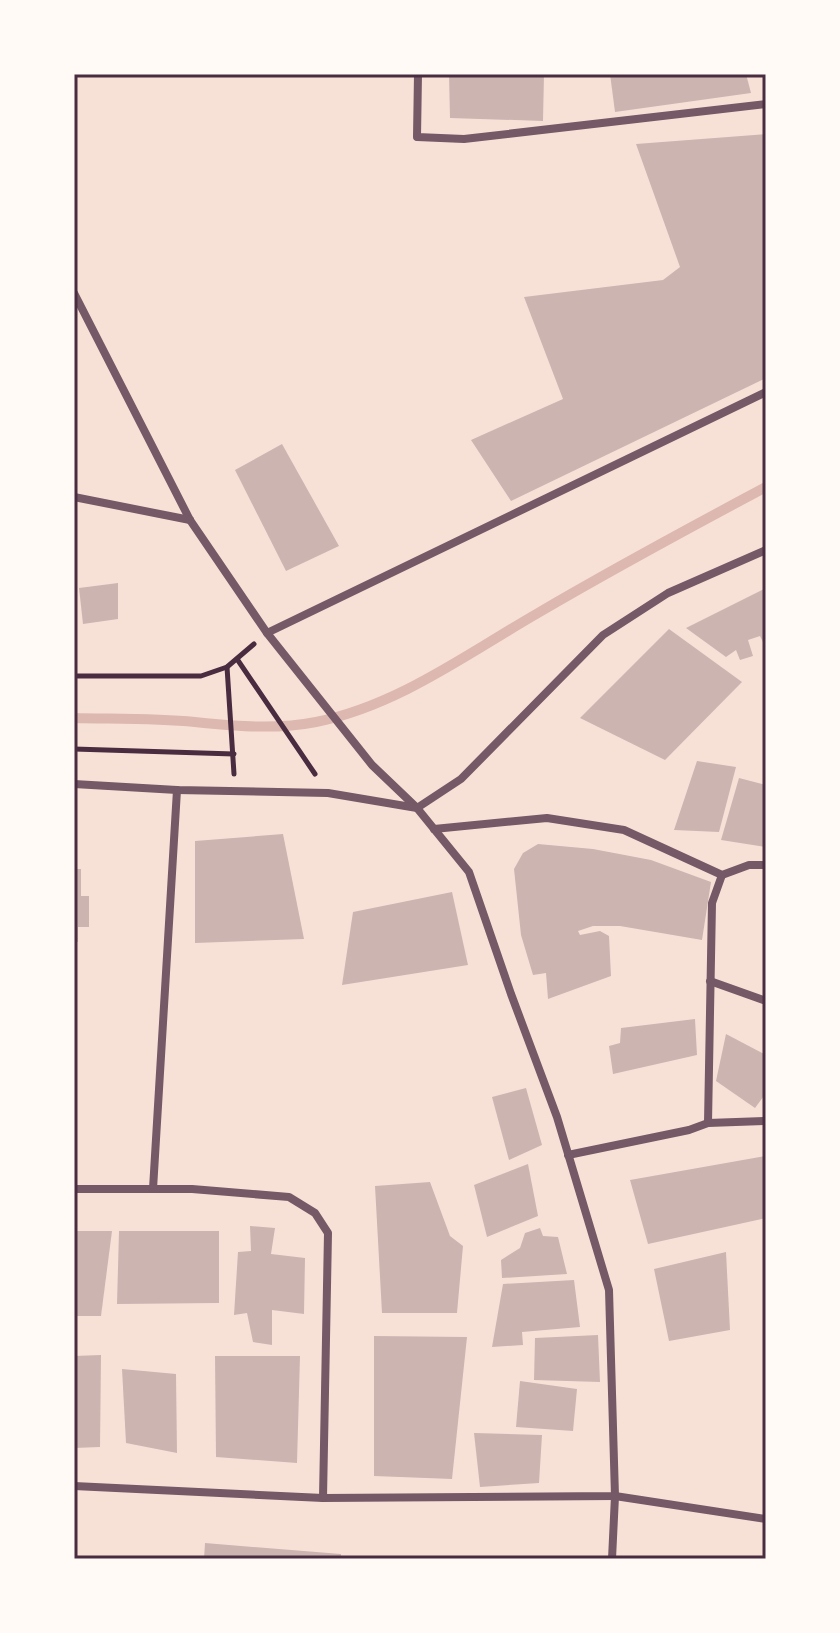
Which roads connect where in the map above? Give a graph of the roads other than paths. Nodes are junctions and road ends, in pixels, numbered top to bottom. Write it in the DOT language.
graph roads {
  1 [pos="418,74"];
  2 [pos="766,104"];
  3 [pos="74,293"];
  4 [pos="766,392"];
  5 [pos="74,497"];
  6 [pos="190,520"];
  7 [pos="766,550"];
  8 [pos="267,633"];
  9 [pos="74,784"];
  10 [pos="177,790"];
  11 [pos="417,808"];
  12 [pos="434,829"];
  13 [pos="766,865"];
  14 [pos="722,875"];
  15 [pos="710,981"];
  16 [pos="766,1001"];
  17 [pos="766,1121"];
  18 [pos="708,1123"];
  19 [pos="568,1155"];
  20 [pos="74,1189"];
  21 [pos="153,1189"];
  22 [pos="74,1486"];
  23 [pos="615,1496"];
  24 [pos="323,1498"];
  25 [pos="766,1519"];
  26 [pos="612,1559"];
  1 -- 2 [label="street"];
  3 -- 6 [label="street"];
  4 -- 8 [label="street"];
  5 -- 6 [label="street"];
  6 -- 8 [label="street"];
  7 -- 11 [label="street"];
  8 -- 11 [label="street"];
  9 -- 10 [label="street"];
  10 -- 11 [label="street"];
  10 -- 21 [label="street"];
  11 -- 12 [label="street"];
  12 -- 14 [label="street"];
  12 -- 19 [label="street"];
  13 -- 14 [label="street"];
  14 -- 15 [label="street"];
  15 -- 16 [label="street"];
  15 -- 18 [label="street"];
  17 -- 18 [label="street"];
  18 -- 19 [label="street"];
  19 -- 23 [label="street"];
  20 -- 21 [label="street"];
  21 -- 24 [label="street"];
  22 -- 24 [label="street"];
  23 -- 24 [label="street"];
  23 -- 25 [label="street"];
  23 -- 26 [label="street"];
}
